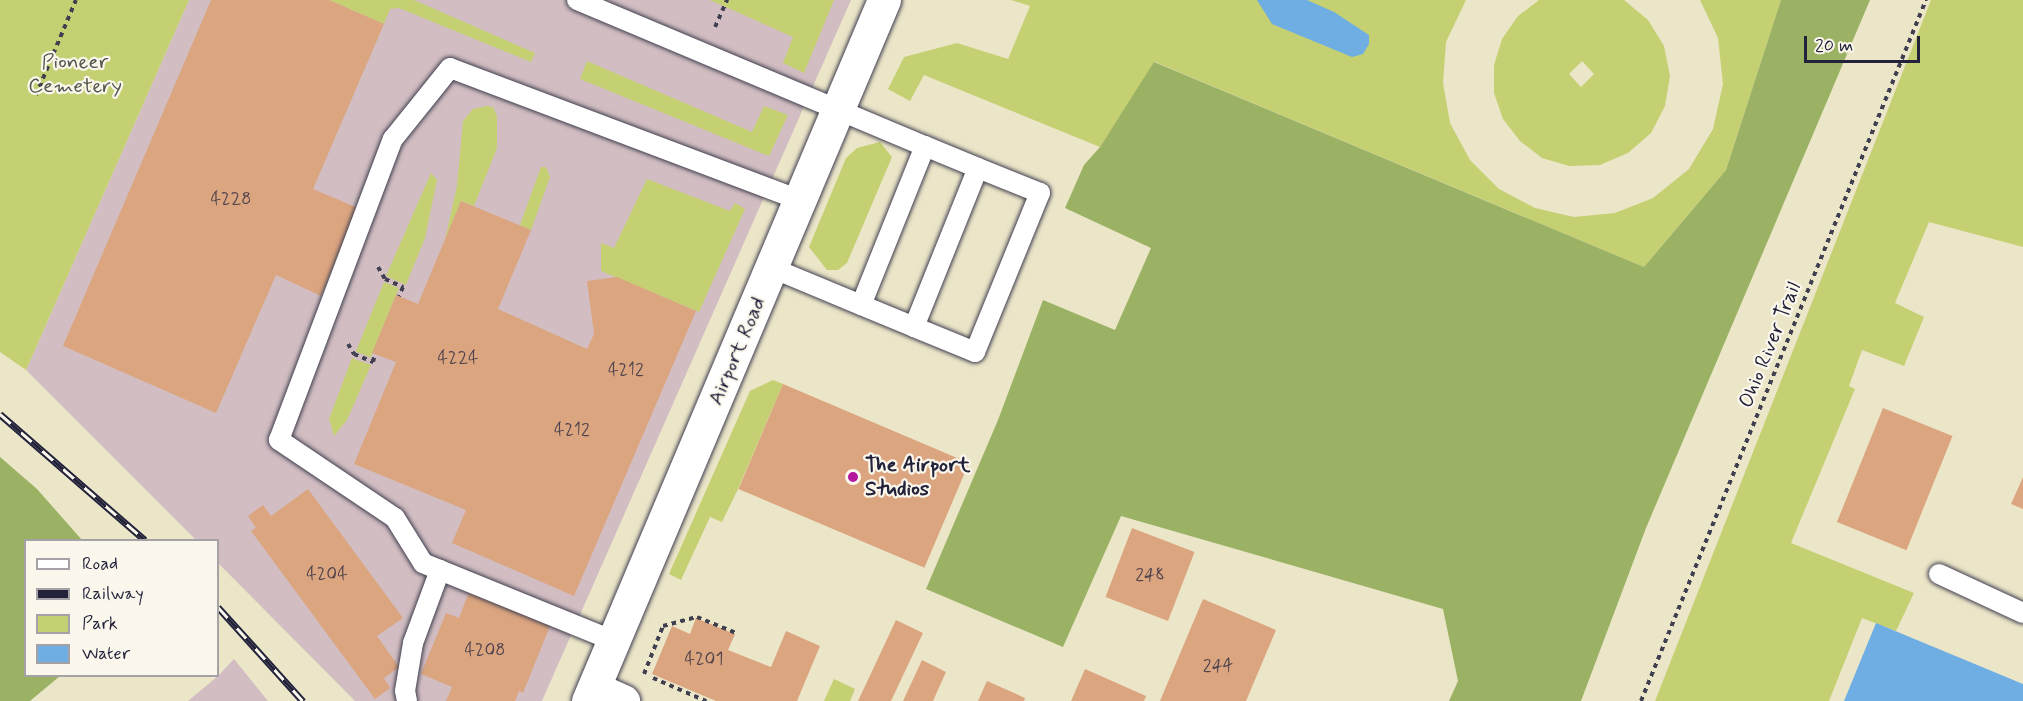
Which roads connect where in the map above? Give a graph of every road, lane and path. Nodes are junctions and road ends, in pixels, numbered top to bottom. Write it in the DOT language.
graph roads {
  1 [pos="76,0"];
  2 [pos="577,0"];
  3 [pos="727,0"];
  4 [pos="884,0"];
  5 [pos="1926,0"];
  6 [pos="715,29"];
  7 [pos="36,95"];
  8 [pos="836,110"];
  9 [pos="925,147"];
  10 [pos="978,168"];
  11 [pos="800,200"];
  12 [pos="772,268"];
  13 [pos="385,279"];
  14 [pos="399,296"];
  15 [pos="861,305"];
  16 [pos="914,327"];
  17 [pos="354,354"];
  18 [pos="375,354"];
  19 [pos="440,570"];
  20 [pos="1939,574"];
  21 [pos="2023,613"];
  22 [pos="735,633"];
  23 [pos="614,641"];
  24 [pos="602,697"];
  25 [pos="407,701"];
  26 [pos="705,701"];
  27 [pos="1641,701"];
  1 -- 7 [label="path"];
  2 -- 8 [label="lane"];
  3 -- 6 [label="path"];
  4 -- 8 [label="street, Airport Road"];
  5 -- 27 [label="path, Ohio River Trail"];
  8 -- 9 [label="lane"];
  8 -- 11 [label="street, Airport Road"];
  9 -- 10 [label="lane"];
  9 -- 15 [label="lane"];
  10 -- 16 [label="lane"];
  10 -- 16 [label="lane"];
  11 -- 12 [label="street, Airport Road"];
  11 -- 19 [label="lane"];
  12 -- 15 [label="lane"];
  12 -- 23 [label="street, Airport Road"];
  13 -- 14 [label="path"];
  15 -- 16 [label="lane"];
  17 -- 18 [label="path"];
  19 -- 23 [label="lane"];
  19 -- 25 [label="lane"];
  20 -- 21 [label="lane"];
  22 -- 26 [label="path"];
  23 -- 24 [label="street, Airport Road"];
}
